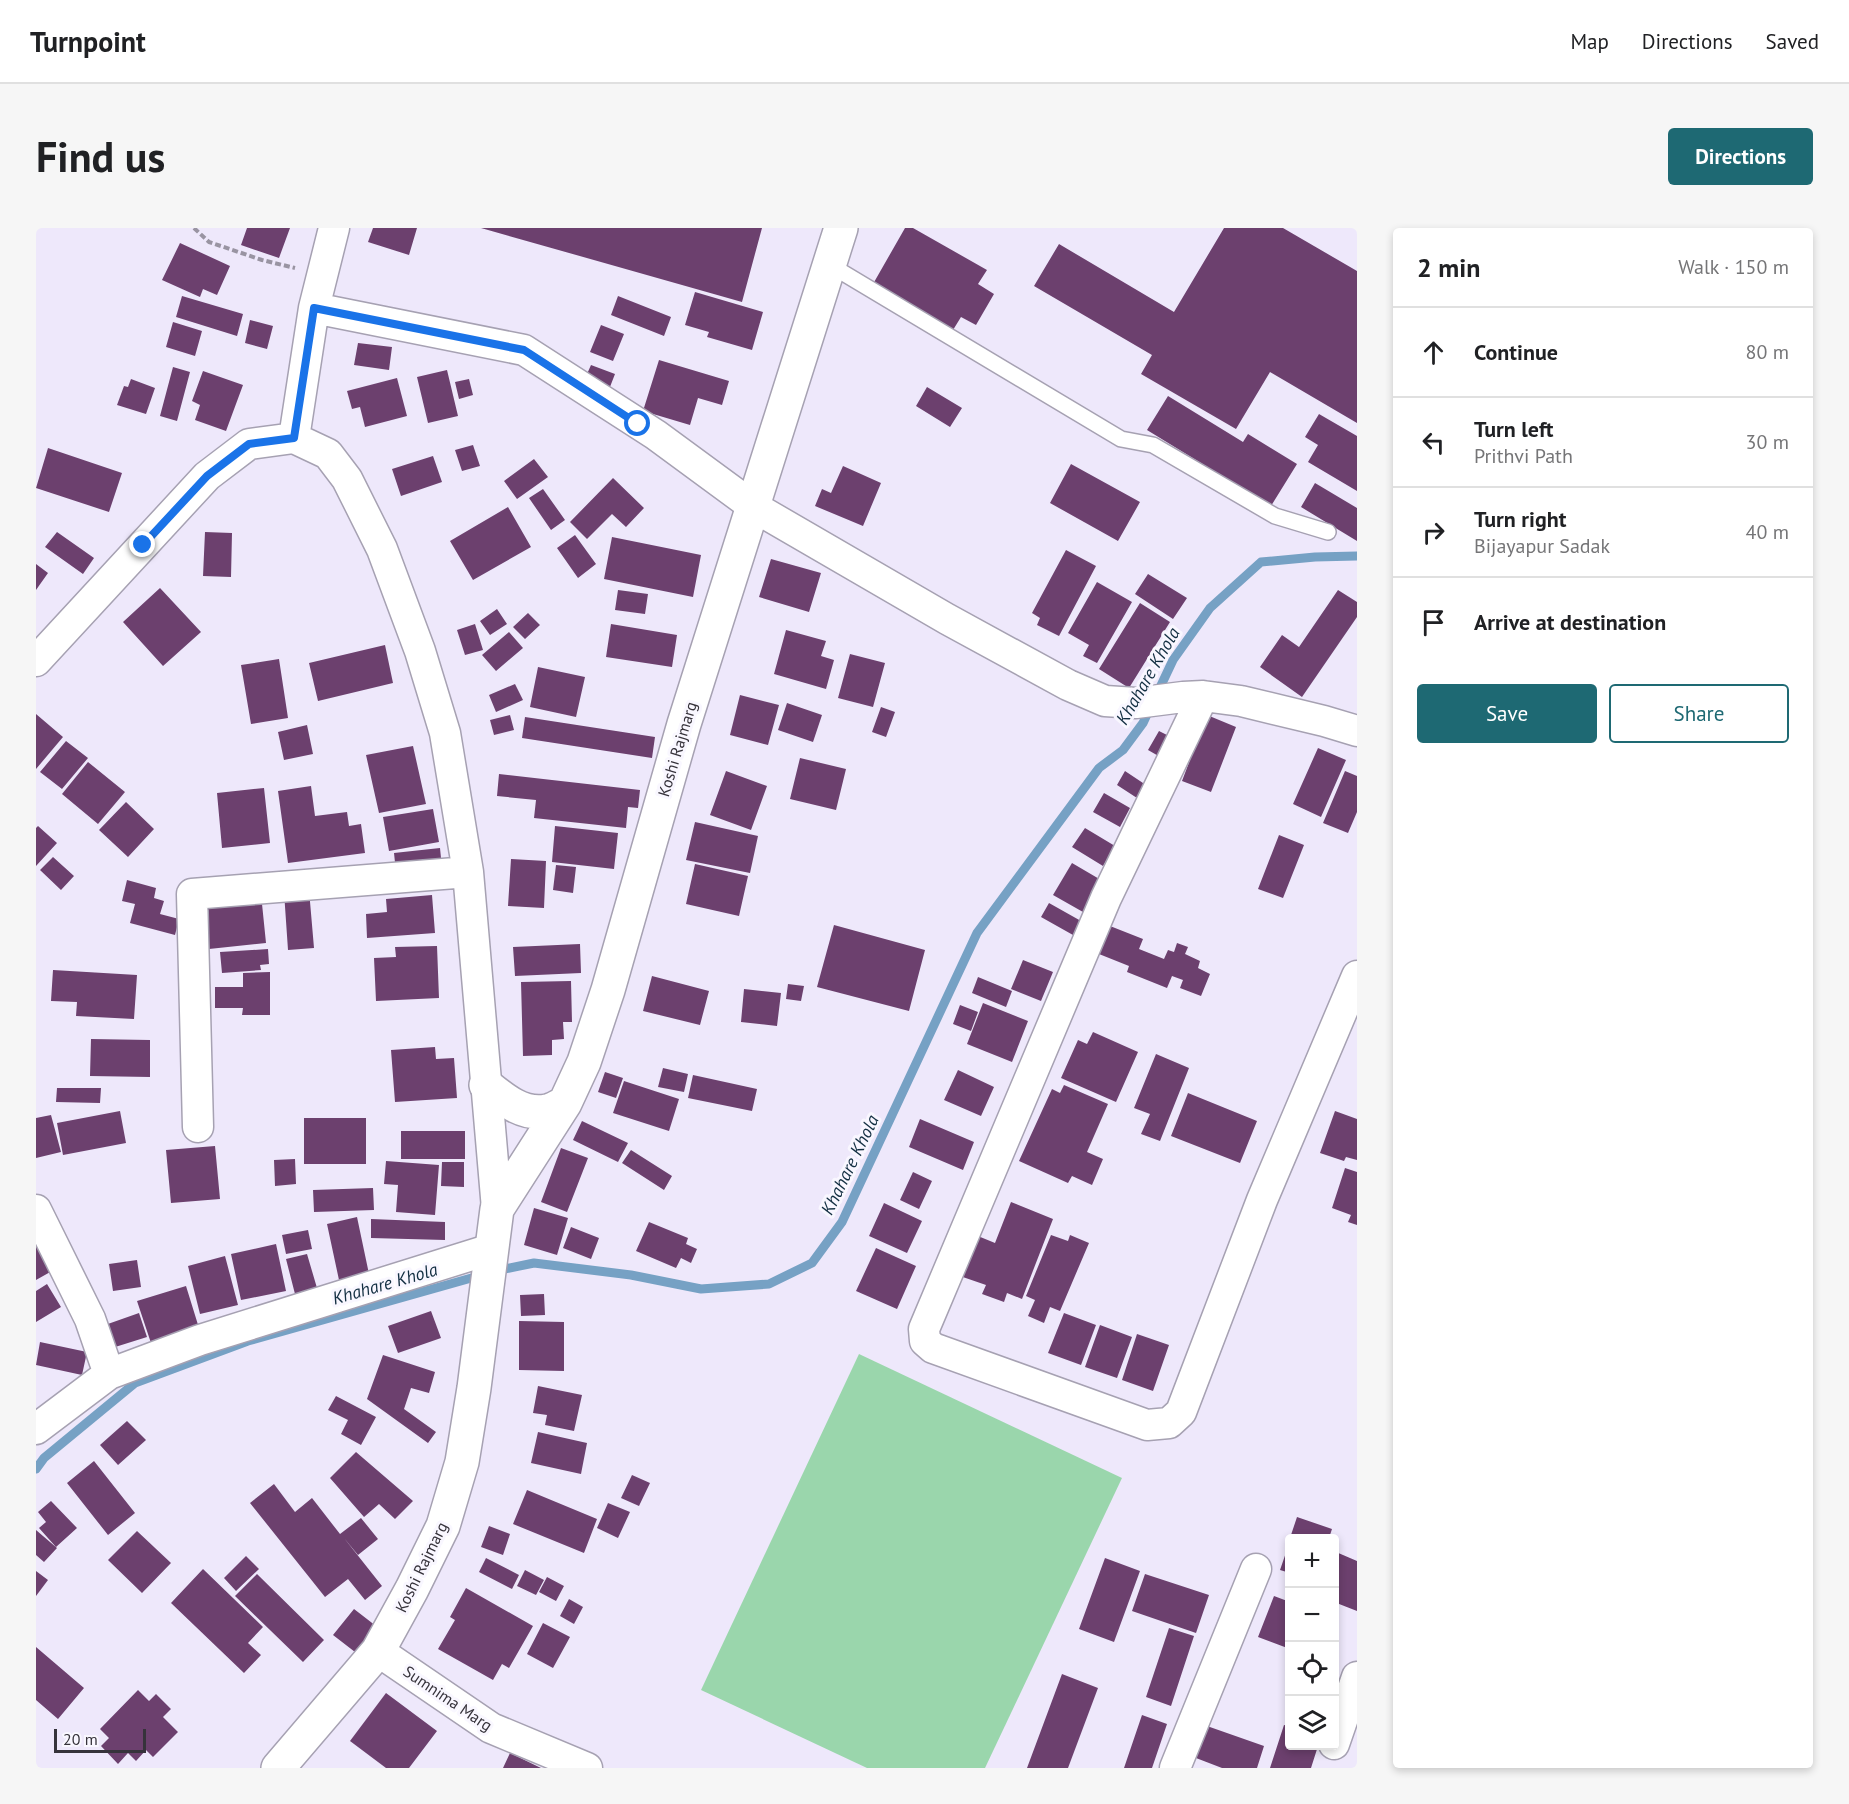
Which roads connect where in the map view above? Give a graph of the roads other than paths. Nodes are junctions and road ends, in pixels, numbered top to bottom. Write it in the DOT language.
graph roads {
  1 [pos="334,228"];
  2 [pos="841,228"];
  3 [pos="830,265"];
  4 [pos="314,308"];
  5 [pos="294,438"];
  6 [pos="754,507"];
  7 [pos="1328,532"];
  8 [pos="36,661"];
  9 [pos="1193,696"];
  10 [pos="1357,731"];
  11 [pos="468,872"];
  12 [pos="1357,976"];
  13 [pos="486,1085"];
  14 [pos="565,1103"];
  15 [pos="198,1126"];
  16 [pos="497,1209"];
  17 [pos="36,1210"];
  18 [pos="491,1253"];
  19 [pos="109,1374"];
  20 [pos="36,1428"];
  21 [pos="1256,1569"];
  22 [pos="378,1651"];
  23 [pos="1357,1677"];
  24 [pos="1339,1730"];
  25 [pos="1332,1750"];
  26 [pos="278,1768"];
  27 [pos="587,1768"];
  28 [pos="1175,1768"];
  29 [pos="1327,1768"];
  1 -- 4 [label="street"];
  2 -- 3 [label="main road, Koshi Rajmarg"];
  3 -- 6 [label="main road, Koshi Rajmarg"];
  3 -- 7 [label="lane"];
  4 -- 5 [label="street"];
  4 -- 6 [label="street"];
  5 -- 8 [label="street"];
  5 -- 11 [label="street"];
  6 -- 9 [label="street"];
  6 -- 14 [label="main road, Koshi Rajmarg"];
  9 -- 10 [label="street"];
  9 -- 12 [label="street"];
  11 -- 13 [label="street"];
  11 -- 15 [label="street"];
  13 -- 14 [label="main road"];
  13 -- 16 [label="street"];
  14 -- 16 [label="main road, Koshi Rajmarg"];
  16 -- 18 [label="main road, Koshi Rajmarg"];
  17 -- 19 [label="street"];
  18 -- 19 [label="street"];
  18 -- 22 [label="main road, Koshi Rajmarg"];
  19 -- 20 [label="street"];
  21 -- 28 [label="street"];
  22 -- 26 [label="main road, Koshi Rajmarg"];
  22 -- 27 [label="street, Sumnima Marg"];
  23 -- 24 [label="street"];
  25 -- 29 [label="street"];
}
